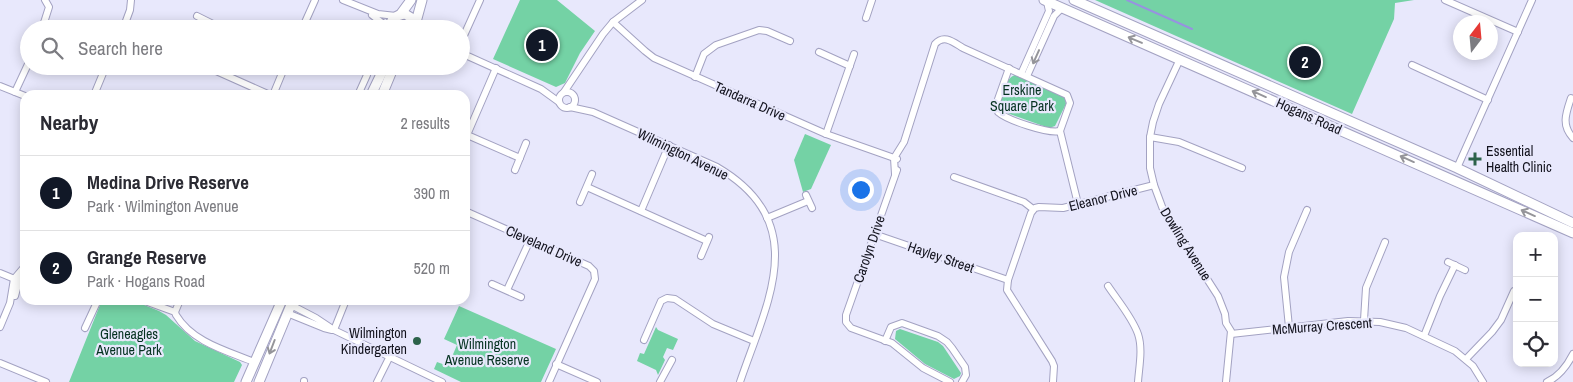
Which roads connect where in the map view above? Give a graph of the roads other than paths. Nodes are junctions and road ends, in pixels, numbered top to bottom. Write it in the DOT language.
graph roads {
  1 [pos="46,0"];
  2 [pos="131,0"];
  3 [pos="314,0"];
  4 [pos="342,0"];
  5 [pos="411,0"];
  6 [pos="422,0"];
  7 [pos="480,0"];
  8 [pos="642,0"];
  9 [pos="871,0"];
  10 [pos="1074,0"];
  11 [pos="1445,0"];
  12 [pos="1532,0"];
  13 [pos="1046,1"];
  14 [pos="1062,8"];
  15 [pos="365,10"];
  16 [pos="398,15"];
  17 [pos="197,16"];
  18 [pos="866,18"];
  19 [pos="45,20"];
  20 [pos="126,20"];
  21 [pos="205,20"];
  22 [pos="306,20"];
  23 [pos="378,20"];
  24 [pos="393,20"];
  25 [pos="413,20"];
  26 [pos="419,20"];
  27 [pos="470,22"];
  28 [pos="614,22"];
  29 [pos="936,32"];
  30 [pos="1518,32"];
  31 [pos="790,40"];
  32 [pos="940,42"];
  33 [pos="1185,48"];
  34 [pos="819,51"];
  35 [pos="854,54"];
  36 [pos="470,57"];
  37 [pos="1180,59"];
  38 [pos="1213,61"];
  39 [pos="1412,65"];
  40 [pos="850,66"];
  41 [pos="496,68"];
  42 [pos="1009,68"];
  43 [pos="1209,72"];
  44 [pos="577,74"];
  45 [pos="23,75"];
  46 [pos="102,75"];
  47 [pos="226,75"];
  48 [pos="281,75"];
  49 [pos="367,75"];
  50 [pos="381,75"];
  51 [pos="390,75"];
  52 [pos="1024,75"];
  53 [pos="695,77"];
  54 [pos="0,86"];
  55 [pos="541,89"];
  56 [pos="96,90"];
  57 [pos="260,90"];
  58 [pos="273,90"];
  59 [pos="360,90"];
  60 [pos="373,90"];
  61 [pos="384,90"];
  62 [pos="15,92"];
  63 [pos="563,92"];
  64 [pos="20,94"];
  65 [pos="575,98"];
  66 [pos="1571,98"];
  67 [pos="1488,100"];
  68 [pos="559,102"];
  69 [pos="570,107"];
  70 [pos="593,112"];
  71 [pos="470,125"];
  72 [pos="1060,131"];
  73 [pos="826,134"];
  74 [pos="470,136"];
  75 [pos="1150,137"];
  76 [pos="1573,138"];
  77 [pos="526,143"];
  78 [pos="669,145"];
  79 [pos="520,158"];
  80 [pos="896,159"];
  81 [pos="1242,168"];
  82 [pos="1457,168"];
  83 [pos="515,170"];
  84 [pos="592,174"];
  85 [pos="954,177"];
  86 [pos="1452,179"];
  87 [pos="1154,185"];
  88 [pos="587,187"];
  89 [pos="580,202"];
  90 [pos="1078,204"];
  91 [pos="812,208"];
  92 [pos="1033,209"];
  93 [pos="1308,210"];
  94 [pos="641,211"];
  95 [pos="470,213"];
  96 [pos="767,218"];
  97 [pos="1573,223"];
  98 [pos="1573,233"];
  99 [pos="874,234"];
  100 [pos="530,240"];
  101 [pos="1385,242"];
  102 [pos="701,256"];
  103 [pos="1448,262"];
  104 [pos="1456,265"];
  105 [pos="1465,270"];
  106 [pos="0,273"];
  107 [pos="20,274"];
  108 [pos="20,277"];
  109 [pos="16,280"];
  110 [pos="1008,280"];
  111 [pos="492,284"];
  112 [pos="1108,286"];
  113 [pos="1506,286"];
  114 [pos="507,290"];
  115 [pos="1513,290"];
  116 [pos="1513,295"];
  117 [pos="521,296"];
  118 [pos="96,305"];
  119 [pos="156,305"];
  120 [pos="178,305"];
  121 [pos="286,305"];
  122 [pos="344,305"];
  123 [pos="175,312"];
  124 [pos="1364,320"];
  125 [pos="0,327"];
  126 [pos="1289,327"];
  127 [pos="84,330"];
  128 [pos="334,330"];
  129 [pos="1231,334"];
  130 [pos="1424,336"];
  131 [pos="644,340"];
  132 [pos="754,341"];
  133 [pos="885,341"];
  134 [pos="1573,354"];
  135 [pos="390,356"];
  136 [pos="1466,359"];
  137 [pos="672,360"];
  138 [pos="254,362"];
  139 [pos="0,363"];
  140 [pos="556,364"];
  141 [pos="46,382"];
  142 [pos="246,382"];
  143 [pos="259,382"];
  144 [pos="377,382"];
  145 [pos="442,382"];
  146 [pos="548,382"];
  147 [pos="597,382"];
  148 [pos="660,382"];
  149 [pos="740,382"];
  150 [pos="950,382"];
  151 [pos="962,382"];
  152 [pos="1053,382"];
  153 [pos="1138,382"];
  154 [pos="1226,382"];
  155 [pos="1483,382"];
  156 [pos="1547,382"];
  1 -- 19 [label="street"];
  2 -- 20 [label="street"];
  3 -- 22 [label="street"];
  4 -- 15 [label="street"];
  5 -- 16 [label="street"];
  6 -- 26 [label="street"];
  7 -- 27 [label="street"];
  8 -- 28 [label="street"];
  9 -- 18 [label="street"];
  10 -- 33 [label="street, Hogans Road"];
  11 -- 30 [label="street"];
  12 -- 30 [label="street"];
  13 -- 14 [label="street, Hogans Road"];
  13 -- 52 [label="street"];
  37 -- 14 [label="street, Hogans Road, one-way"];
  14 -- 52 [label="street, one-way"];
  15 -- 16 [label="street"];
  15 -- 23 [label="street"];
  16 -- 24 [label="street"];
  16 -- 25 [label="street"];
  17 -- 21 [label="street"];
  28 -- 44 [label="street"];
  28 -- 53 [label="street, Tandarra Drive"];
  29 -- 32 [label="street"];
  30 -- 67 [label="street"];
  31 -- 53 [label="street"];
  32 -- 42 [label="street"];
  32 -- 80 [label="street, Carolyn Drive"];
  33 -- 37 [label="street, Dowling Avenue"];
  33 -- 38 [label="street, Hogans Road"];
  34 -- 40 [label="street"];
  35 -- 40 [label="street"];
  36 -- 41 [label="street"];
  37 -- 43 [label="street, Hogans Road"];
  37 -- 75 [label="street, Dowling Avenue"];
  38 -- 43 [label="street"];
  38 -- 82 [label="street, Hogans Road"];
  39 -- 67 [label="street"];
  40 -- 73 [label="street"];
  41 -- 55 [label="street"];
  41 -- 71 [label="street"];
  42 -- 52 [label="street"];
  42 -- 72 [label="street"];
  86 -- 43 [label="street, Hogans Road, one-way"];
  44 -- 63 [label="street"];
  44 -- 65 [label="street"];
  45 -- 62 [label="street"];
  46 -- 56 [label="street"];
  47 -- 57 [label="street"];
  48 -- 58 [label="street"];
  49 -- 59 [label="street"];
  50 -- 60 [label="street"];
  51 -- 61 [label="street"];
  52 -- 72 [label="street"];
  53 -- 73 [label="street, Tandarra Drive"];
  54 -- 62 [label="street"];
  55 -- 63 [label="street"];
  55 -- 68 [label="street"];
  62 -- 64 [label="street"];
  63 -- 65 [label="street"];
  63 -- 68 [label="street"];
  65 -- 69 [label="street"];
  65 -- 70 [label="street, Wilmington Avenue"];
  66 -- 76 [label="street"];
  67 -- 82 [label="street"];
  68 -- 69 [label="street"];
  69 -- 70 [label="street, Wilmington Avenue"];
  70 -- 78 [label="street, Wilmington Avenue"];
  72 -- 90 [label="street"];
  73 -- 80 [label="street, Tandarra Drive"];
  74 -- 79 [label="street"];
  75 -- 81 [label="street"];
  75 -- 87 [label="street, Dowling Avenue"];
  77 -- 79 [label="street"];
  78 -- 94 [label="street"];
  78 -- 96 [label="street, Wilmington Avenue"];
  79 -- 83 [label="street"];
  80 -- 99 [label="street, Carolyn Drive"];
  82 -- 86 [label="street"];
  82 -- 97 [label="street, Hogans Road"];
  84 -- 88 [label="street"];
  85 -- 92 [label="street"];
  98 -- 86 [label="street, Hogans Road, one-way"];
  87 -- 90 [label="street, Eleanor Drive"];
  87 -- 129 [label="street, Dowling Avenue"];
  88 -- 89 [label="street"];
  88 -- 94 [label="street"];
  90 -- 92 [label="street, Eleanor Drive"];
  91 -- 96 [label="street"];
  92 -- 110 [label="street"];
  93 -- 126 [label="street"];
  94 -- 102 [label="street"];
  95 -- 100 [label="street, Cleveland Drive"];
  96 -- 132 [label="street, Wilmington Avenue"];
  99 -- 110 [label="street, Hayley Street"];
  99 -- 133 [label="street, Carolyn Drive"];
  100 -- 114 [label="street"];
  100 -- 140 [label="street, Cleveland Drive"];
  101 -- 124 [label="street"];
  103 -- 104 [label="street"];
  104 -- 105 [label="street"];
  104 -- 130 [label="street"];
  106 -- 109 [label="street"];
  107 -- 109 [label="street"];
  108 -- 109 [label="street"];
  109 -- 125 [label="street"];
  110 -- 152 [label="street"];
  111 -- 114 [label="street"];
  112 -- 153 [label="street"];
  113 -- 115 [label="street"];
  114 -- 117 [label="street"];
  116 -- 136 [label="street"];
  118 -- 127 [label="street"];
  119 -- 123 [label="street"];
  120 -- 123 [label="street"];
  121 -- 128 [label="street"];
  121 -- 138 [label="street"];
  121 -- 143 [label="street, one-way"];
  122 -- 128 [label="street"];
  123 -- 138 [label="street"];
  124 -- 126 [label="street, McMurray Crescent"];
  124 -- 130 [label="street, McMurray Crescent"];
  126 -- 129 [label="street, McMurray Crescent"];
  128 -- 135 [label="street"];
  129 -- 154 [label="street, Dowling Avenue"];
  130 -- 136 [label="street, McMurray Crescent"];
  131 -- 132 [label="street"];
  132 -- 149 [label="street, Wilmington Avenue"];
  133 -- 150 [label="street"];
  133 -- 151 [label="street"];
  134 -- 156 [label="street"];
  135 -- 144 [label="street"];
  135 -- 145 [label="street"];
  136 -- 155 [label="street, McMurray Crescent"];
  137 -- 148 [label="street"];
  138 -- 142 [label="street"];
  139 -- 141 [label="street"];
  140 -- 146 [label="street, Cleveland Drive"];
  140 -- 147 [label="street"];
}
